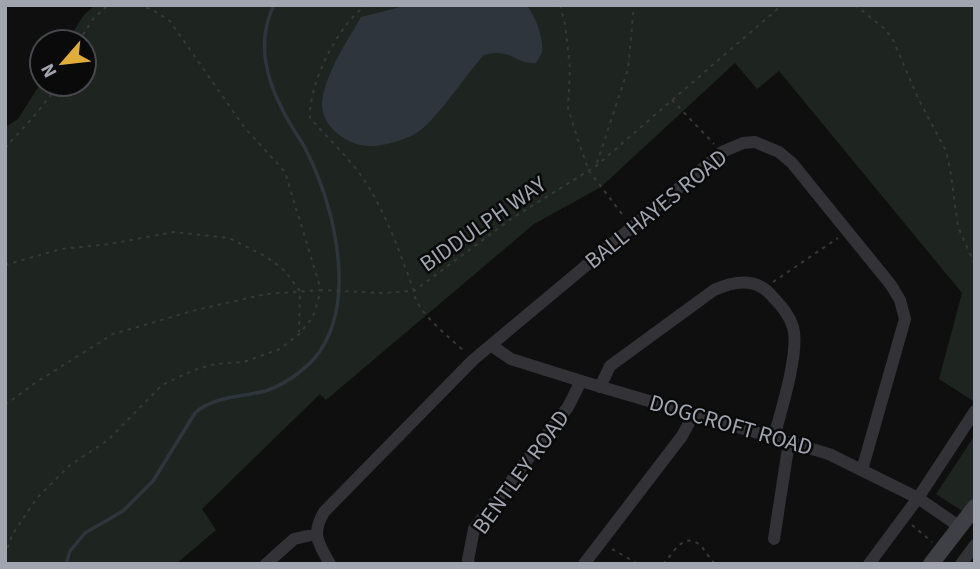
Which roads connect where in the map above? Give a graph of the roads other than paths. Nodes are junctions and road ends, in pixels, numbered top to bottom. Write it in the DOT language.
graph roads {
  1 [pos="492,346"];
  2 [pos="580,381"];
  3 [pos="600,387"];
  4 [pos="975,411"];
  5 [pos="694,414"];
  6 [pos="775,437"];
  7 [pos="789,442"];
  8 [pos="862,470"];
  9 [pos="918,498"];
  10 [pos="975,507"];
  11 [pos="960,527"];
  12 [pos="316,534"];
  13 [pos="774,539"];
  14 [pos="975,545"];
  15 [pos="266,564"];
  16 [pos="330,564"];
  17 [pos="469,564"];
  18 [pos="584,564"];
  19 [pos="869,564"];
  20 [pos="931,564"];
  21 [pos="961,564"];
  1 -- 2 [label="street, DOGCROFT ROAD"];
  1 -- 8 [label="street, BALL HAYES ROAD"];
  1 -- 12 [label="street, BALL HAYES ROAD"];
  2 -- 3 [label="street, DOGCROFT ROAD"];
  2 -- 17 [label="street, BENTLEY ROAD"];
  3 -- 5 [label="street, DOGCROFT ROAD"];
  3 -- 6 [label="street"];
  4 -- 9 [label="street"];
  5 -- 6 [label="street, DOGCROFT ROAD"];
  5 -- 18 [label="street"];
  6 -- 7 [label="street, DOGCROFT ROAD"];
  7 -- 8 [label="street, DOGCROFT ROAD"];
  7 -- 13 [label="street"];
  8 -- 9 [label="street, DOGCROFT ROAD"];
  9 -- 11 [label="street, DOGCROFT ROAD"];
  9 -- 19 [label="street"];
  10 -- 11 [label="street"];
  11 -- 20 [label="street"];
  12 -- 15 [label="street"];
  12 -- 16 [label="street"];
  14 -- 21 [label="street"];
}
